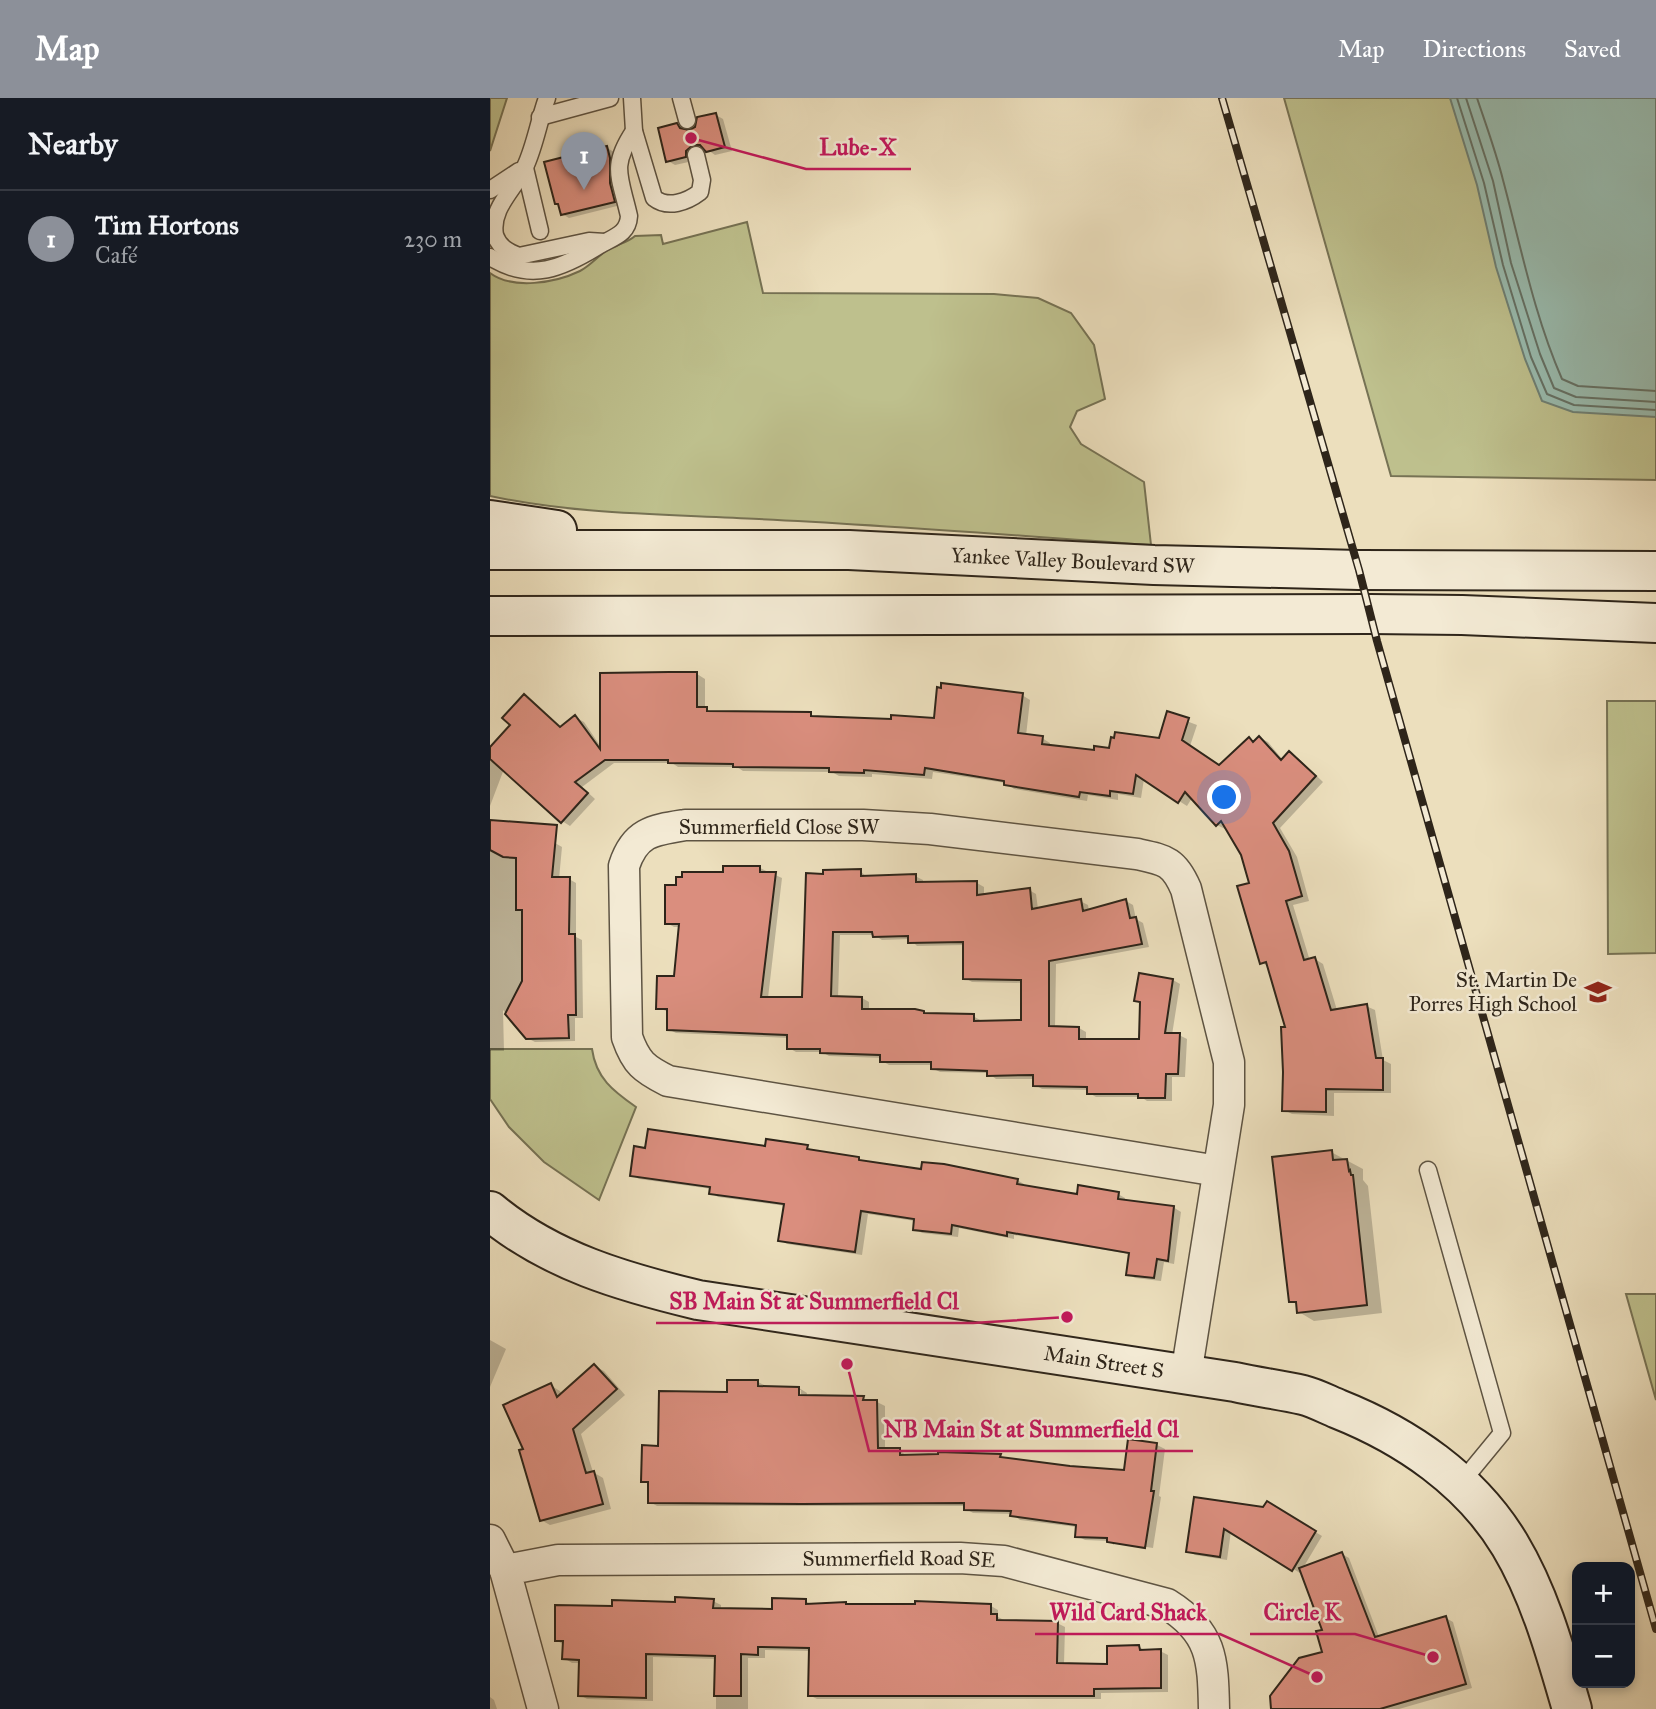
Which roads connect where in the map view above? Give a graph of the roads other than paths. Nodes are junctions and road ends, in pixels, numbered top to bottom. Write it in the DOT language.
graph roads {
  1 [pos="547,98"];
  2 [pos="610,98"];
  3 [pos="632,98"];
  4 [pos="681,98"];
  5 [pos="540,117"];
  6 [pos="687,120"];
  7 [pos="634,131"];
  8 [pos="696,155"];
  9 [pos="525,168"];
  10 [pos="490,190"];
  11 [pos="540,231"];
  12 [pos="605,242"];
  13 [pos="490,257"];
  14 [pos="490,520"];
  15 [pos="490,550"];
  16 [pos="849,550"];
  17 [pos="1656,571"];
  18 [pos="499,619"];
  19 [pos="1656,623"];
  20 [pos="1428,1170"];
  21 [pos="1218,1171"];
  22 [pos="490,1211"];
  23 [pos="1186,1375"];
  24 [pos="1460,1484"];
  25 [pos="490,1540"];
  26 [pos="505,1570"];
  27 [pos="543,1709"];
  28 [pos="1213,1709"];
  29 [pos="1572,1709"];
  1 -- 5 [label="lane"];
  2 -- 5 [label="lane"];
  3 -- 7 [label="lane"];
  4 -- 6 [label="lane"];
  5 -- 9 [label="lane"];
  7 -- 8 [label="lane"];
  7 -- 12 [label="lane"];
  9 -- 10 [label="lane"];
  9 -- 11 [label="lane"];
  9 -- 12 [label="lane"];
  12 -- 13 [label="lane"];
  14 -- 16 [label="main road"];
  15 -- 16 [label="main road, Yankee Valley Boulevard SW"];
  16 -- 17 [label="main road, Yankee Valley Boulevard SW"];
  18 -- 19 [label="main road"];
  20 -- 24 [label="lane"];
  21 -- 21 [label="street, Summerfield Close SW"];
  21 -- 23 [label="street, Summerfield Close SW"];
  22 -- 23 [label="main road, Main Street S"];
  23 -- 24 [label="main road, Main Street S"];
  24 -- 29 [label="main road, Main Street S"];
  25 -- 26 [label="street"];
  26 -- 27 [label="street"];
  26 -- 28 [label="street, Summerfield Road SE"];
}
